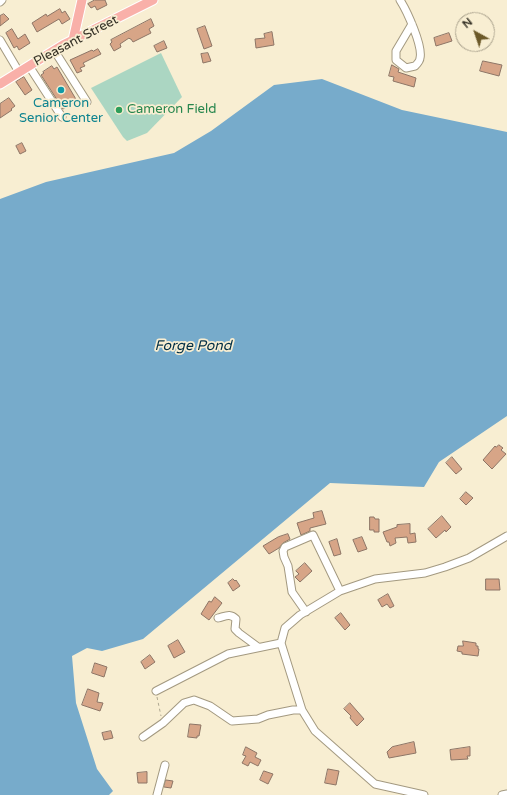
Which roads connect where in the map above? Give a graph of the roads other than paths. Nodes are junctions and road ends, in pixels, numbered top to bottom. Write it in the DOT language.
graph roads {
  1 [pos="82,0"];
  2 [pos="153,0"];
  3 [pos="400,0"];
  4 [pos="412,24"];
  5 [pos="0,40"];
  6 [pos="73,40"];
  7 [pos="54,50"];
  8 [pos="29,66"];
  9 [pos="19,72"];
  10 [pos="0,84"];
  11 [pos="87,102"];
  12 [pos="62,117"];
  13 [pos="507,536"];
  14 [pos="340,591"];
  15 [pos="306,612"];
  16 [pos="218,618"];
  17 [pos="281,643"];
  18 [pos="258,648"];
  19 [pos="156,691"];
  20 [pos="302,710"];
  21 [pos="143,737"];
  22 [pos="165,765"];
  23 [pos="404,793"];
  24 [pos="507,794"];
  25 [pos="157,795"];
  26 [pos="424,795"];
  27 [pos="502,795"];
  1 -- 6 [label="main road"];
  2 -- 6 [label="main road, Pleasant Street"];
  3 -- 4 [label="street"];
  4 -- 4 [label="street"];
  5 -- 9 [label="street"];
  6 -- 7 [label="main road, Pleasant Street"];
  7 -- 8 [label="main road, Pleasant Street"];
  7 -- 11 [label="street"];
  8 -- 9 [label="main road, Pleasant Street"];
  8 -- 12 [label="street"];
  9 -- 10 [label="main road, Pleasant Street"];
  13 -- 14 [label="street"];
  14 -- 15 [label="street"];
  14 -- 15 [label="street"];
  15 -- 17 [label="street"];
  16 -- 18 [label="street"];
  17 -- 18 [label="street"];
  17 -- 20 [label="street"];
  18 -- 19 [label="street"];
  20 -- 21 [label="street"];
  20 -- 23 [label="street"];
  22 -- 25 [label="street"];
  23 -- 26 [label="street"];
  24 -- 27 [label="street"];
}
